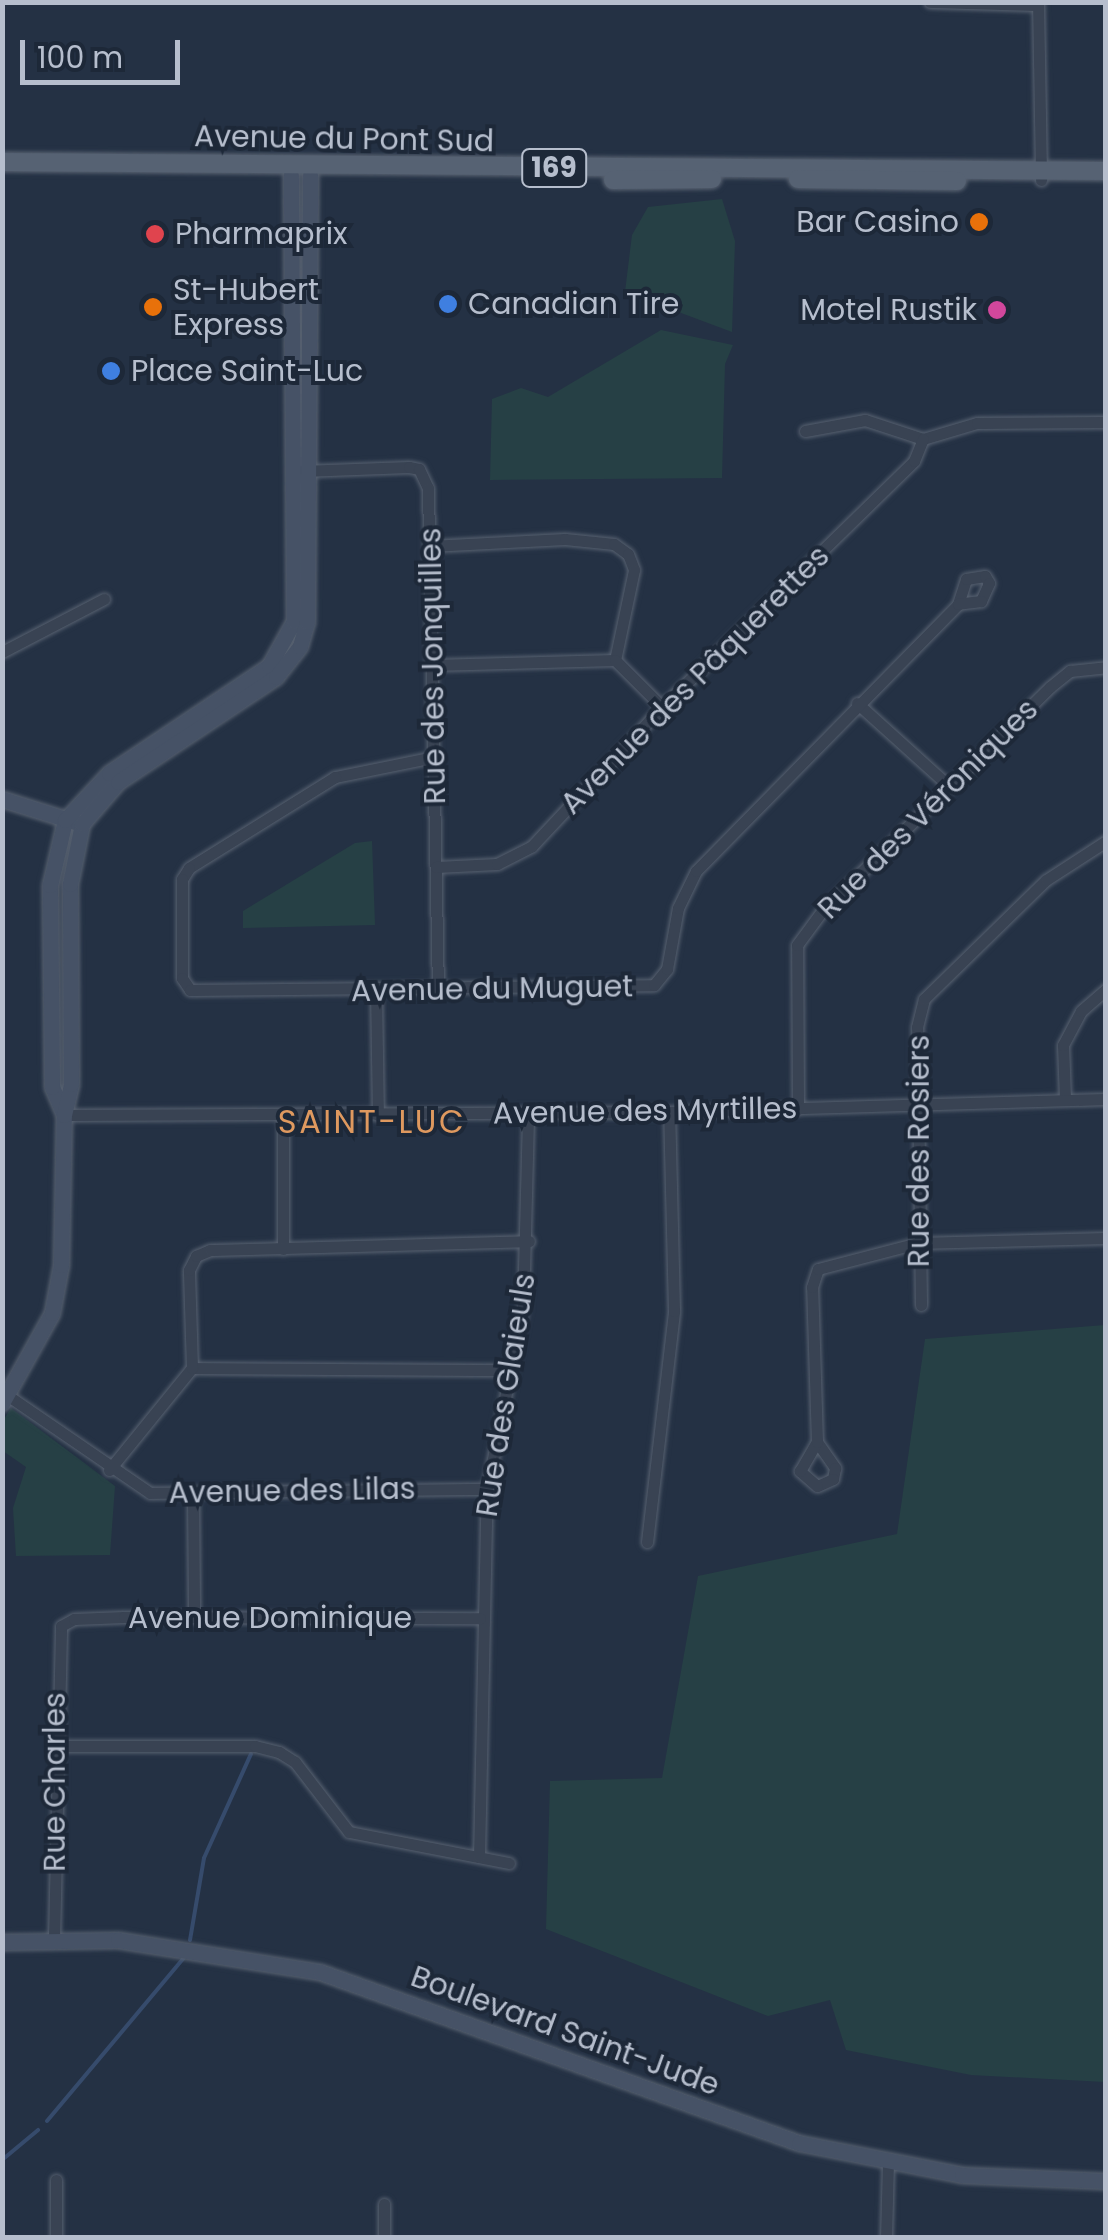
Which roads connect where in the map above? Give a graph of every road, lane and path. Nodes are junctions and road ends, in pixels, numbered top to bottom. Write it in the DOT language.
graph roads {
  1 [pos="930,2"];
  2 [pos="1038,4"];
  3 [pos="2,162"];
  4 [pos="1106,171"];
  5 [pos="2,173"];
  6 [pos="300,175"];
  7 [pos="1041,175"];
  8 [pos="1106,181"];
  9 [pos="1106,422"];
  10 [pos="804,432"];
  11 [pos="923,438"];
  12 [pos="301,472"];
  13 [pos="430,546"];
  14 [pos="104,599"];
  15 [pos="958,604"];
  16 [pos="2,652"];
  17 [pos="614,660"];
  18 [pos="433,665"];
  19 [pos="1106,667"];
  20 [pos="857,703"];
  21 [pos="662,708"];
  22 [pos="434,758"];
  23 [pos="950,787"];
  24 [pos="2,800"];
  25 [pos="74,822"];
  26 [pos="1106,840"];
  27 [pos="436,867"];
  28 [pos="1106,989"];
  29 [pos="438,990"];
  30 [pos="376,991"];
  31 [pos="1065,1099"];
  32 [pos="1106,1100"];
  33 [pos="918,1105"];
  34 [pos="798,1108"];
  35 [pos="669,1112"];
  36 [pos="528,1113"];
  37 [pos="64,1115"];
  38 [pos="378,1115"];
  39 [pos="283,1118"];
  40 [pos="1106,1238"];
  41 [pos="529,1241"];
  42 [pos="918,1242"];
  43 [pos="283,1249"];
  44 [pos="921,1306"];
  45 [pos="192,1368"];
  46 [pos="510,1370"];
  47 [pos="5,1399"];
  48 [pos="817,1442"];
  49 [pos="109,1470"];
  50 [pos="488,1489"];
  51 [pos="193,1493"];
  52 [pos="648,1542"];
  53 [pos="194,1618"];
  54 [pos="480,1618"];
  55 [pos="61,1626"];
  56 [pos="56,1746"];
  57 [pos="479,1857"];
  58 [pos="509,1863"];
  59 [pos="54,1939"];
  60 [pos="3,1941"];
  61 [pos="888,2161"];
  62 [pos="56,2180"];
  63 [pos="1106,2181"];
  64 [pos="384,2204"];
  65 [pos="56,2238"];
  66 [pos="384,2238"];
  67 [pos="886,2238"];
  1 -- 2 [label="street"];
  2 -- 7 [label="street"];
  3 -- 7 [label="main road, Avenue du Pont Sud / 169"];
  4 -- 7 [label="main road, Avenue du Pont Sud / 169"];
  5 -- 6 [label="main road, Avenue du Pont Sud / 169"];
  6 -- 7 [label="main road, Avenue du Pont Sud / 169"];
  6 -- 12 [label="street"];
  7 -- 8 [label="main road, Avenue du Pont Sud / 169"];
  9 -- 11 [label="street"];
  10 -- 11 [label="street"];
  11 -- 21 [label="street, Avenue des Pâquerettes"];
  12 -- 13 [label="street, Rue des Jonquilles"];
  12 -- 25 [label="street"];
  13 -- 17 [label="street"];
  13 -- 18 [label="street, Rue des Jonquilles"];
  14 -- 16 [label="street"];
  15 -- 20 [label="street, Avenue du Muguet"];
  17 -- 18 [label="street"];
  17 -- 21 [label="street"];
  18 -- 22 [label="street, Rue des Jonquilles"];
  19 -- 23 [label="street, Rue des Véroniques"];
  20 -- 23 [label="street"];
  20 -- 29 [label="street, Avenue du Muguet"];
  21 -- 27 [label="street, Avenue des Pâquerettes"];
  22 -- 27 [label="street, Rue des Jonquilles"];
  22 -- 30 [label="street, Avenue du Muguet"];
  23 -- 34 [label="street, Rue des Véroniques"];
  24 -- 25 [label="street"];
  25 -- 37 [label="street"];
  26 -- 33 [label="street, Rue des Rosiers"];
  27 -- 29 [label="street, Rue des Jonquilles"];
  28 -- 31 [label="street"];
  29 -- 30 [label="street, Avenue du Muguet"];
  30 -- 38 [label="street"];
  31 -- 32 [label="street, Avenue des Myrtilles"];
  31 -- 33 [label="street, Avenue des Myrtilles"];
  33 -- 34 [label="street, Avenue des Myrtilles"];
  33 -- 42 [label="street, Rue des Rosiers"];
  34 -- 35 [label="street, Avenue des Myrtilles"];
  35 -- 36 [label="street, Avenue des Myrtilles"];
  35 -- 52 [label="street"];
  36 -- 38 [label="street, Avenue des Myrtilles"];
  36 -- 41 [label="street, Rue des Glaieuls"];
  37 -- 39 [label="street, Avenue des Myrtilles"];
  37 -- 47 [label="street"];
  38 -- 39 [label="street, Avenue des Myrtilles"];
  39 -- 43 [label="street"];
  40 -- 42 [label="street"];
  41 -- 43 [label="street"];
  41 -- 46 [label="street, Rue des Glaieuls"];
  42 -- 44 [label="street, Rue des Rosiers"];
  42 -- 48 [label="street"];
  43 -- 45 [label="street"];
  45 -- 46 [label="street"];
  45 -- 49 [label="street"];
  46 -- 50 [label="street, Rue des Glaieuls"];
  47 -- 49 [label="street, Avenue des Lilas"];
  49 -- 51 [label="street, Avenue des Lilas"];
  50 -- 51 [label="street, Avenue des Lilas"];
  50 -- 54 [label="street, Rue des Glaieuls"];
  51 -- 53 [label="street"];
  53 -- 54 [label="street, Avenue Dominique"];
  53 -- 55 [label="street, Avenue Dominique"];
  54 -- 57 [label="street, Rue des Glaieuls"];
  55 -- 56 [label="street, Rue Charles"];
  56 -- 57 [label="street"];
  56 -- 59 [label="street, Rue Charles"];
  57 -- 58 [label="street"];
  59 -- 60 [label="street, Boulevard Saint-Jude"];
  59 -- 61 [label="street, Boulevard Saint-Jude"];
  61 -- 63 [label="street, Boulevard Saint-Jude"];
  61 -- 67 [label="street"];
  62 -- 65 [label="street"];
  64 -- 66 [label="street"];
}
